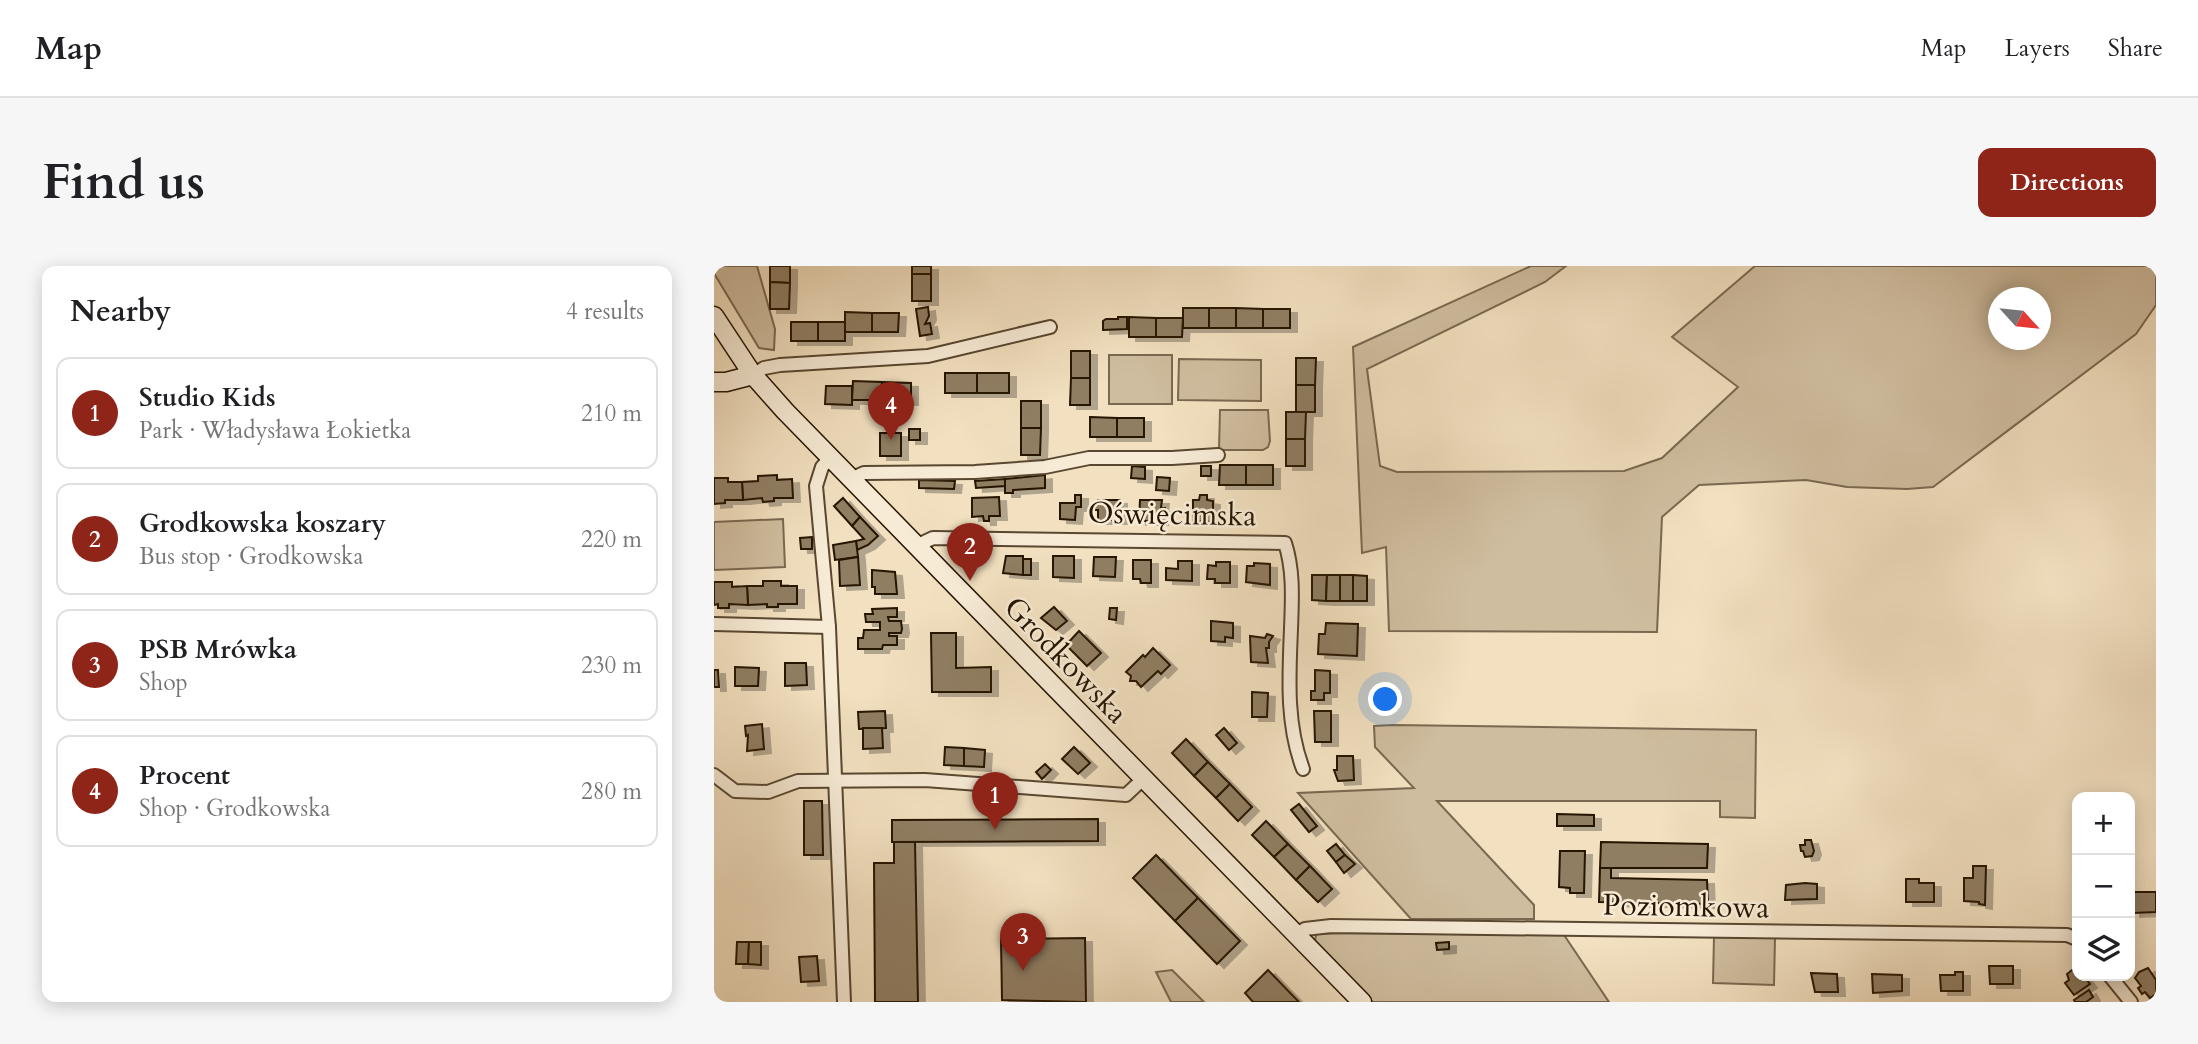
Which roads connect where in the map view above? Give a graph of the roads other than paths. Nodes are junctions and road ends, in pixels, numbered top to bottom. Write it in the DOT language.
graph roads {
  1 [pos="714,316"];
  2 [pos="1050,327"];
  3 [pos="752,375"];
  4 [pos="714,382"];
  5 [pos="1218,454"];
  6 [pos="830,458"];
  7 [pos="851,479"];
  8 [pos="916,546"];
  9 [pos="714,624"];
  10 [pos="828,627"];
  11 [pos="1303,769"];
  12 [pos="714,775"];
  13 [pos="1143,779"];
  14 [pos="833,780"];
  15 [pos="1296,934"];
  16 [pos="2072,937"];
  17 [pos="2114,981"];
  18 [pos="844,1002"];
  19 [pos="1362,1002"];
  20 [pos="2130,1002"];
  1 -- 3 [label="main road, Grodkowska"];
  2 -- 3 [label="street"];
  3 -- 4 [label="main road"];
  3 -- 6 [label="main road, Grodkowska"];
  5 -- 7 [label="street"];
  6 -- 7 [label="main road, Grodkowska"];
  6 -- 10 [label="street"];
  7 -- 8 [label="main road, Grodkowska"];
  8 -- 11 [label="street, Oświęcimska"];
  8 -- 13 [label="main road, Grodkowska"];
  9 -- 10 [label="street"];
  10 -- 14 [label="street"];
  12 -- 14 [label="street"];
  13 -- 14 [label="street"];
  13 -- 15 [label="main road, Grodkowska"];
  14 -- 18 [label="street"];
  15 -- 16 [label="street, Poziomkowa"];
  15 -- 19 [label="main road, Grodkowska"];
  17 -- 20 [label="street"];
}
